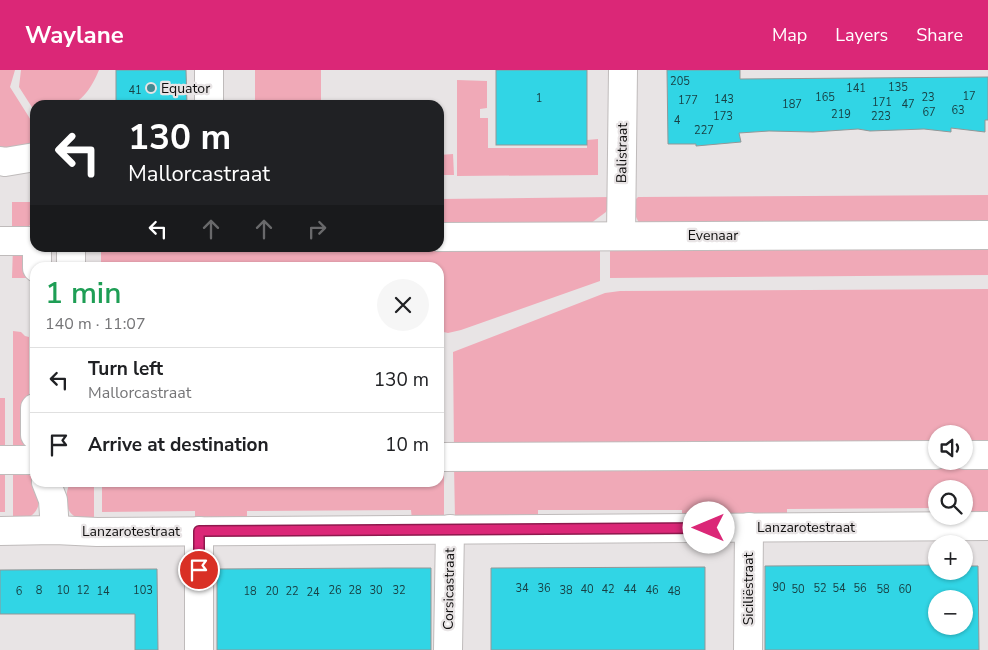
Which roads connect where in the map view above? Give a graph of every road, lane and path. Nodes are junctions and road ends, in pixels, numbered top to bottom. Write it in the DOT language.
graph roads {
  1 [pos="209,70"];
  2 [pos="623,70"];
  3 [pos="210,100"];
  4 [pos="30,158"];
  5 [pos="0,161"];
  6 [pos="622,235"];
  7 [pos="988,235"];
  8 [pos="444,237"];
  9 [pos="0,241"];
  10 [pos="30,241"];
  11 [pos="928,455"];
  12 [pos="973,455"];
  13 [pos="988,455"];
  14 [pos="444,457"];
  15 [pos="0,460"];
  16 [pos="30,460"];
  17 [pos="54,488"];
  18 [pos="988,526"];
  19 [pos="749,527"];
  20 [pos="450,529"];
  21 [pos="55,530"];
  22 [pos="0,531"];
  23 [pos="199,531"];
  24 [pos="199,650"];
  25 [pos="448,650"];
  26 [pos="748,650"];
  1 -- 3 [label="street"];
  2 -- 6 [label="street, Balistraat"];
  4 -- 5 [label="street"];
  6 -- 7 [label="street, Evenaar"];
  6 -- 8 [label="street, Evenaar"];
  9 -- 10 [label="street"];
  11 -- 14 [label="street"];
  12 -- 13 [label="street"];
  15 -- 16 [label="street"];
  17 -- 21 [label="street"];
  18 -- 19 [label="street, Lanzarotestraat"];
  19 -- 20 [label="street, Lanzarotestraat"];
  19 -- 26 [label="street, Siciliëstraat"];
  20 -- 23 [label="street, Lanzarotestraat"];
  20 -- 25 [label="street, Corsicastraat"];
  21 -- 22 [label="street, Lanzarotestraat"];
  21 -- 23 [label="street, Lanzarotestraat"];
  23 -- 24 [label="street"];
}
